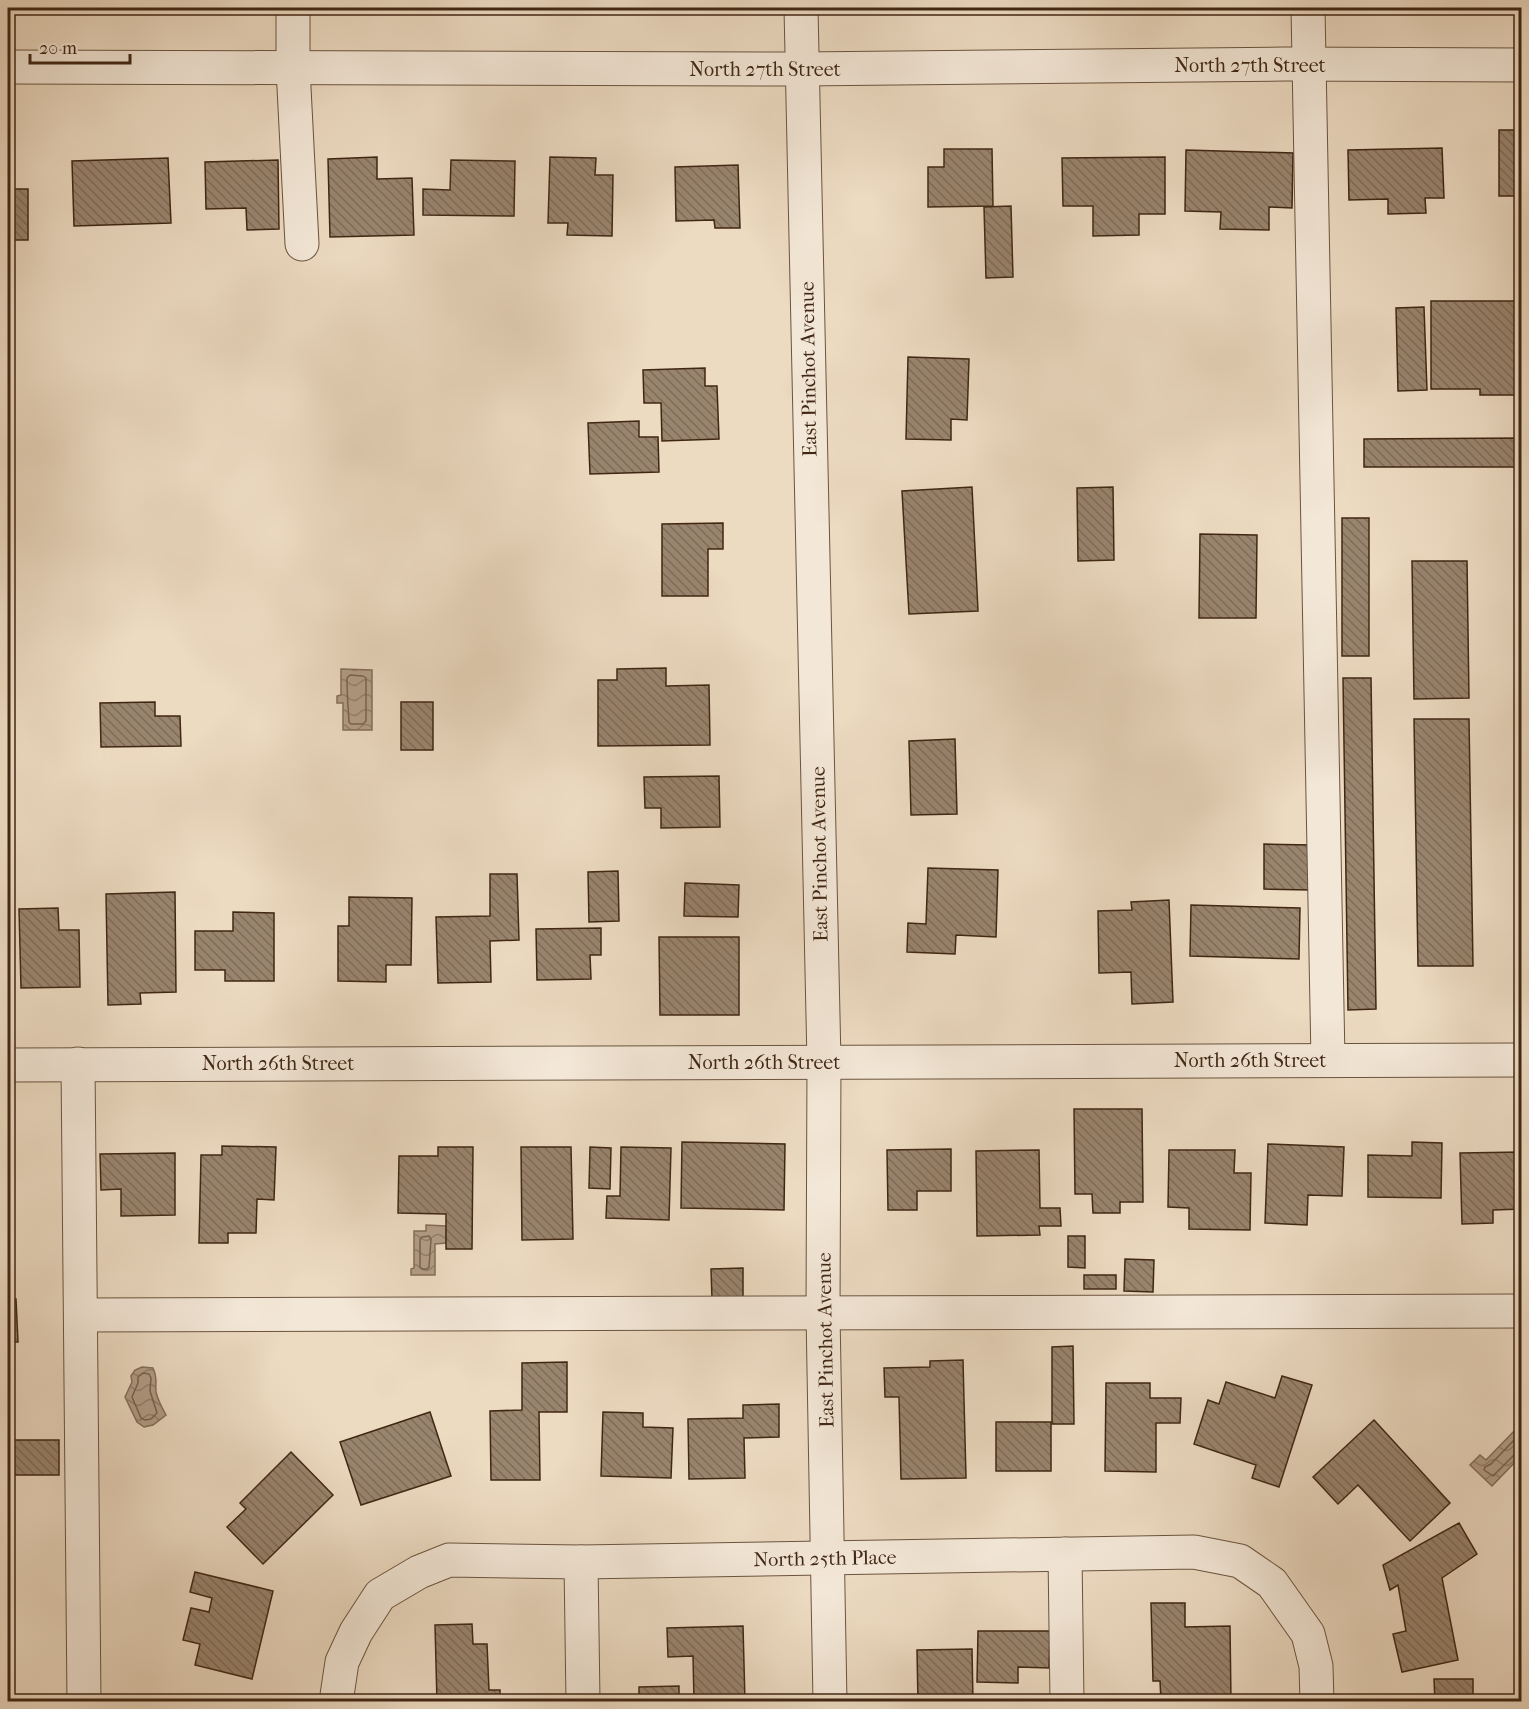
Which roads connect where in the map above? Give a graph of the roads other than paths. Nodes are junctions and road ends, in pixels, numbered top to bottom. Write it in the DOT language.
graph roads {
  1 [pos="293,8"];
  2 [pos="801,8"];
  3 [pos="1308,8"];
  4 [pos="1309,64"];
  5 [pos="1521,65"];
  6 [pos="8,67"];
  7 [pos="293,68"];
  8 [pos="801,69"];
  9 [pos="302,244"];
  10 [pos="1328,1060"];
  11 [pos="1521,1060"];
  12 [pos="824,1062"];
  13 [pos="78,1064"];
  14 [pos="8,1065"];
  15 [pos="1521,1311"];
  16 [pos="823,1314"];
  17 [pos="81,1315"];
  18 [pos="1065,1554"];
  19 [pos="828,1557"];
  20 [pos="581,1562"];
  21 [pos="84,1701"];
  22 [pos="336,1701"];
  23 [pos="584,1701"];
  24 [pos="830,1701"];
  25 [pos="1067,1701"];
  26 [pos="1317,1701"];
  1 -- 7 [label="street"];
  2 -- 8 [label="street, East Pinchot Avenue"];
  3 -- 4 [label="street"];
  4 -- 5 [label="street, North 27th Street"];
  4 -- 8 [label="street, North 27th Street"];
  4 -- 10 [label="street"];
  6 -- 7 [label="street, North 27th Street"];
  7 -- 8 [label="street, North 27th Street"];
  7 -- 9 [label="street"];
  8 -- 12 [label="street, East Pinchot Avenue"];
  10 -- 11 [label="street, North 26th Street"];
  10 -- 12 [label="street, North 26th Street"];
  12 -- 13 [label="street, North 26th Street"];
  12 -- 16 [label="street, East Pinchot Avenue"];
  13 -- 14 [label="street, North 26th Street"];
  13 -- 17 [label="street"];
  15 -- 16 [label="street"];
  16 -- 17 [label="street"];
  16 -- 19 [label="street, East Pinchot Avenue"];
  17 -- 21 [label="street"];
  18 -- 19 [label="street, North 25th Place"];
  18 -- 25 [label="street"];
  18 -- 26 [label="street, North 25th Place"];
  19 -- 20 [label="street, North 25th Place"];
  19 -- 24 [label="street, East Pinchot Avenue"];
  20 -- 22 [label="street, North 25th Place"];
  20 -- 23 [label="street"];
}
